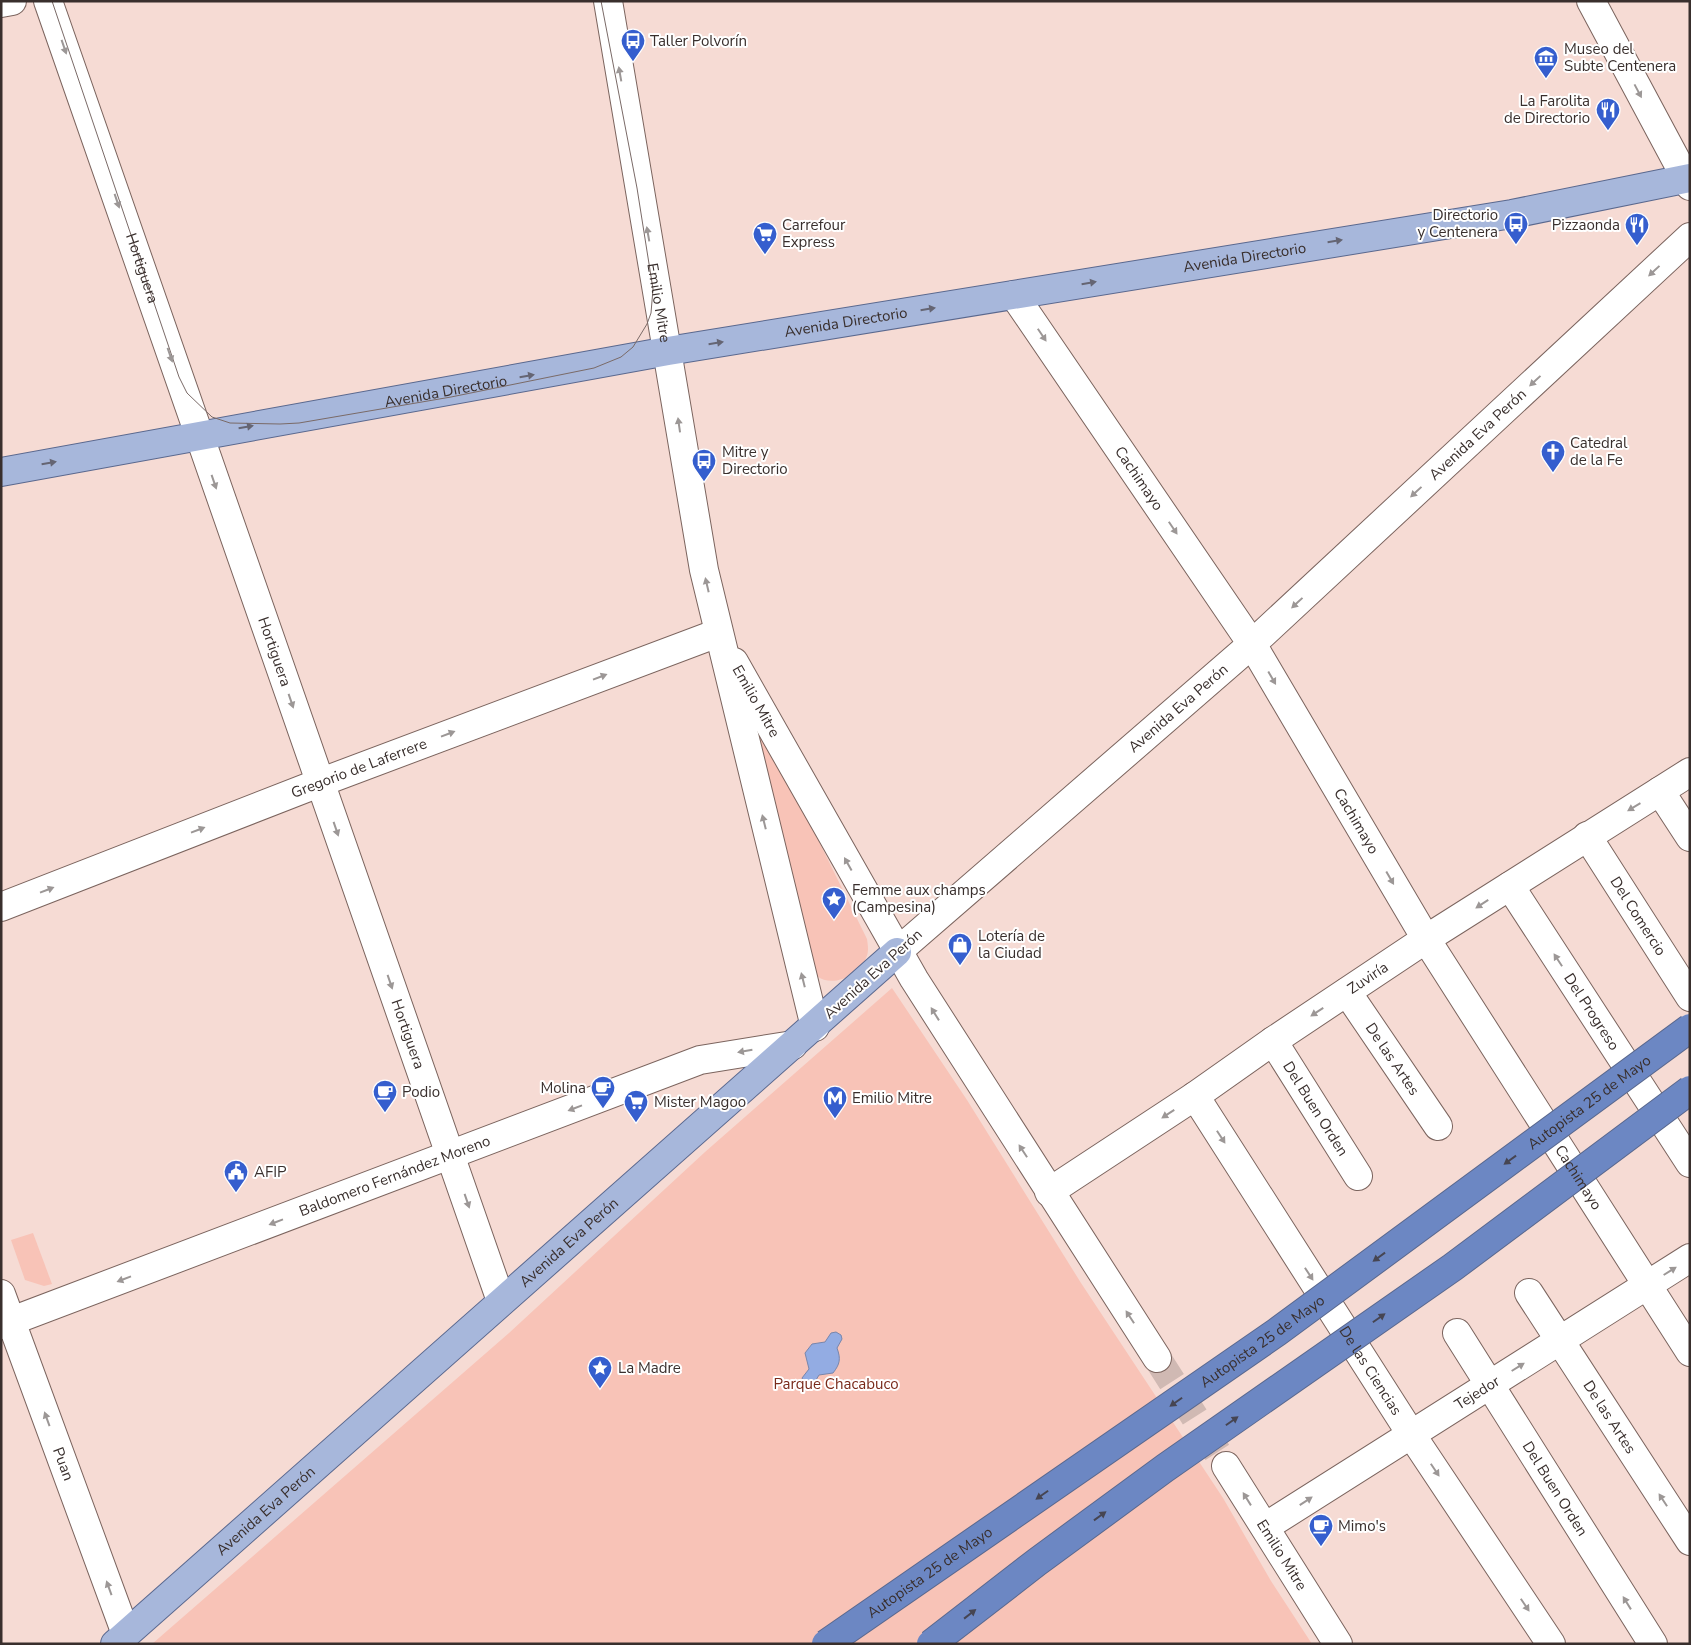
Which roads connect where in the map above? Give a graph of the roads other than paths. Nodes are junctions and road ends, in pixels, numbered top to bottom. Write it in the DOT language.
graph roads {
  1 [pos="12,1"];
  2 [pos="48,1"];
  3 [pos="608,1"];
  4 [pos="1591,1"];
  5 [pos="1,3"];
  6 [pos="1689,181"];
  7 [pos="1690,237"];
  8 [pos="1014,295"];
  9 [pos="668,351"];
  10 [pos="198,436"];
  11 [pos="1,472"];
  12 [pos="718,632"];
  13 [pos="1252,644"];
  14 [pos="1690,772"];
  15 [pos="319,783"];
  16 [pos="1660,791"];
  17 [pos="1587,836"];
  18 [pos="1690,837"];
  19 [pos="1510,886"];
  20 [pos="1,907"];
  21 [pos="1426,939"];
  22 [pos="897,952"];
  23 [pos="1347,992"];
  24 [pos="1690,997"];
  25 [pos="815,1027"];
  26 [pos="1690,1028"];
  27 [pos="1273,1041"];
  28 [pos="793,1045"];
  29 [pos="1690,1090"];
  30 [pos="1195,1096"];
  31 [pos="1438,1126"];
  32 [pos="450,1155"];
  33 [pos="1690,1163"];
  34 [pos="1358,1176"];
  35 [pos="1050,1192"];
  36 [pos="1690,1258"];
  37 [pos="1647,1285"];
  38 [pos="1529,1293"];
  39 [pos="1,1294"];
  40 [pos="502,1301"];
  41 [pos="6,1324"];
  42 [pos="1457,1333"];
  43 [pos="1559,1341"];
  44 [pos="1690,1352"];
  45 [pos="1157,1358"];
  46 [pos="1489,1385"];
  47 [pos="1411,1434"];
  48 [pos="1226,1466"];
  49 [pos="1265,1527"];
  50 [pos="1690,1540"];
  51 [pos="120,1639"];
  52 [pos="826,1644"];
  53 [pos="932,1644"];
  54 [pos="1338,1644"];
  55 [pos="1551,1644"];
  56 [pos="1653,1644"];
  1 -- 5 [label="street"];
  2 -- 10 [label="street, Hortiguera, one-way"];
  9 -- 3 [label="street, Emilio Mitre, one-way"];
  4 -- 6 [label="street, one-way"];
  8 -- 6 [label="main road, Avenida Directorio, one-way"];
  7 -- 13 [label="street, Avenida Eva Perón, one-way"];
  9 -- 8 [label="main road, Avenida Directorio, one-way"];
  8 -- 13 [label="street, Cachimayo, one-way"];
  10 -- 9 [label="main road, Avenida Directorio, one-way"];
  12 -- 9 [label="street, Emilio Mitre, one-way"];
  11 -- 10 [label="main road, Avenida Directorio, one-way"];
  10 -- 15 [label="street, Hortiguera, one-way"];
  15 -- 12 [label="street, Gregorio de Laferrere, one-way"];
  22 -- 12 [label="street, Emilio Mitre, one-way"];
  25 -- 12 [label="street, Emilio Mitre, one-way"];
  13 -- 21 [label="street, Cachimayo, one-way"];
  13 -- 22 [label="street, Avenida Eva Perón"];
  14 -- 16 [label="street, Zuviría"];
  20 -- 15 [label="street, Gregorio de Laferrere, one-way"];
  15 -- 32 [label="street, Hortiguera, one-way"];
  16 -- 17 [label="street, Zuviría, one-way"];
  16 -- 18 [label="street"];
  17 -- 19 [label="street, Zuviría"];
  17 -- 24 [label="street, Del Comercio"];
  19 -- 21 [label="street, Zuviría, one-way"];
  33 -- 19 [label="street, Del Progreso, one-way"];
  21 -- 23 [label="street, Zuviría"];
  21 -- 37 [label="street, Cachimayo"];
  22 -- 25 [label="main road, Avenida Eva Perón"];
  35 -- 22 [label="street, Emilio Mitre, one-way"];
  23 -- 27 [label="street, Zuviría, one-way"];
  23 -- 31 [label="street, De las Artes"];
  25 -- 28 [label="main road, Avenida Eva Perón"];
  26 -- 52 [label="highway, Autopista 25 de Mayo, one-way, bridge"];
  27 -- 30 [label="street, Zuviría"];
  27 -- 34 [label="street, Del Buen Orden"];
  28 -- 32 [label="street, Baldomero Fernández Moreno, one-way"];
  28 -- 40 [label="main road, Avenida Eva Perón"];
  53 -- 29 [label="highway, one-way, bridge"];
  30 -- 35 [label="street, Zuviría, one-way"];
  30 -- 47 [label="street, De las Ciencias, one-way"];
  32 -- 40 [label="street, Hortiguera, one-way"];
  32 -- 41 [label="street, Baldomero Fernández Moreno, one-way"];
  45 -- 35 [label="street, Emilio Mitre, one-way"];
  37 -- 36 [label="street, Tejedor, one-way"];
  37 -- 43 [label="street, Tejedor"];
  37 -- 44 [label="street, Cachimayo"];
  38 -- 43 [label="street, De las Artes"];
  39 -- 41 [label="street, Puan"];
  40 -- 51 [label="main road, Avenida Eva Perón"];
  51 -- 41 [label="street, Puan, one-way"];
  42 -- 46 [label="street, Del Buen Orden"];
  46 -- 43 [label="street, Tejedor, one-way"];
  50 -- 43 [label="street, De las Artes, one-way"];
  46 -- 47 [label="street, Tejedor"];
  56 -- 46 [label="street, Del Buen Orden, one-way"];
  49 -- 47 [label="street, Tejedor, one-way"];
  47 -- 55 [label="street, De las Ciencias, one-way"];
  49 -- 48 [label="street, Emilio Mitre, one-way"];
  49 -- 54 [label="street, Emilio Mitre"];
}
